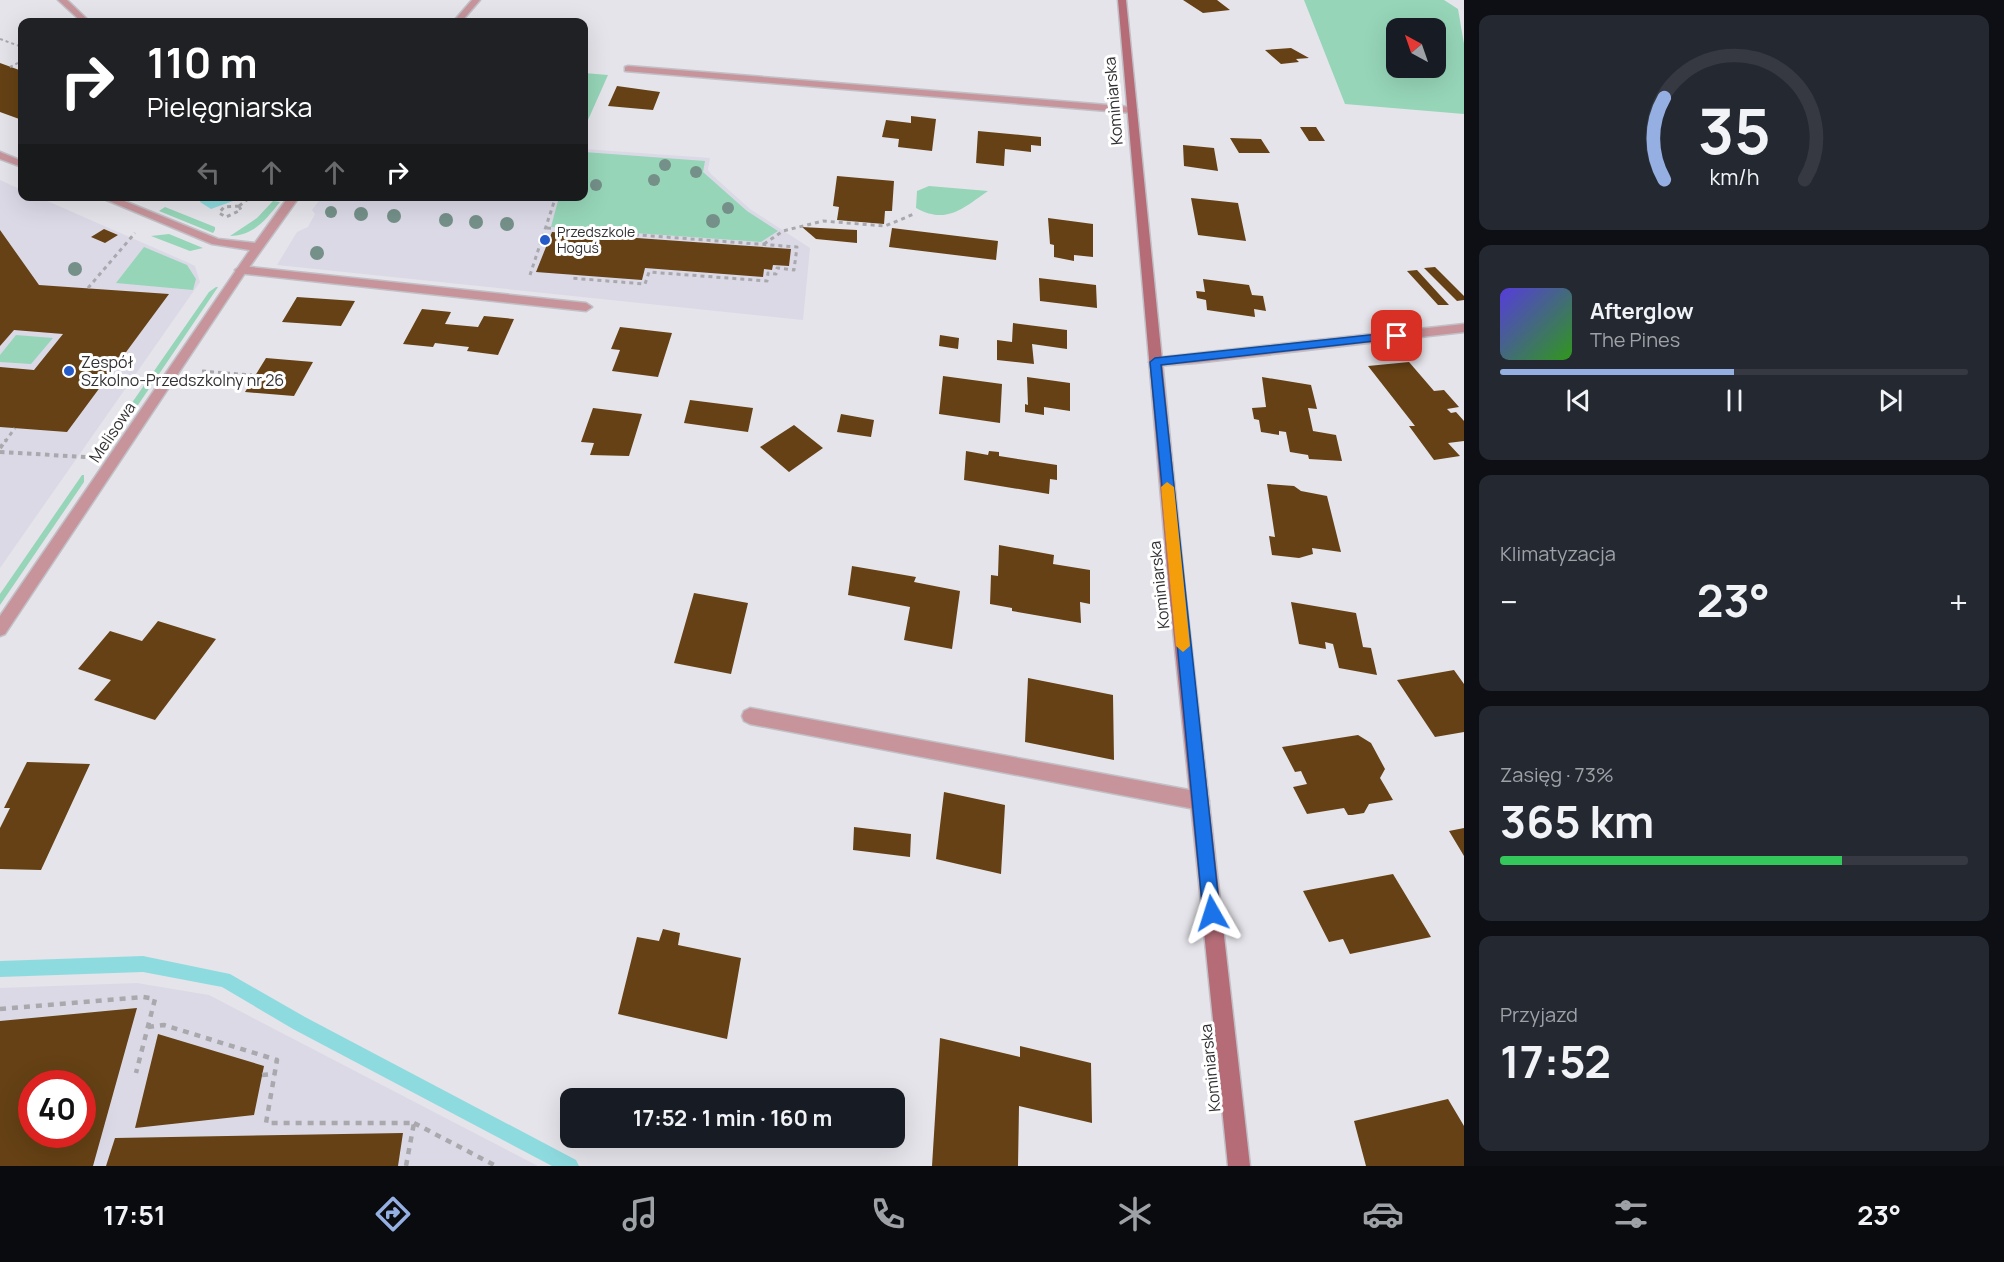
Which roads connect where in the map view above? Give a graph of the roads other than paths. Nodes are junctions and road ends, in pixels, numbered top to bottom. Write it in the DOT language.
graph roads {
  1 [pos="62,0"];
  2 [pos="476,0"];
  3 [pos="1122,0"];
  4 [pos="82,18"];
  5 [pos="460,18"];
  6 [pos="628,69"];
  7 [pos="1132,110"];
  8 [pos="0,155"];
  9 [pos="18,162"];
  10 [pos="114,201"];
  11 [pos="291,201"];
  12 [pos="257,248"];
  13 [pos="241,270"];
  14 [pos="586,307"];
  15 [pos="1464,328"];
  16 [pos="1155,362"];
  17 [pos="0,629"];
  18 [pos="750,716"];
  19 [pos="1200,801"];
  20 [pos="1239,1166"];
  1 -- 4 [label="street"];
  2 -- 5 [label="street"];
  3 -- 7 [label="street, Kominiarska"];
  6 -- 7 [label="street"];
  7 -- 16 [label="street, Kominiarska"];
  8 -- 9 [label="street"];
  10 -- 12 [label="street"];
  11 -- 12 [label="street, Melisowa"];
  12 -- 13 [label="street, Melisowa"];
  13 -- 14 [label="street"];
  13 -- 17 [label="street, Melisowa"];
  15 -- 16 [label="street"];
  16 -- 19 [label="street, Kominiarska"];
  18 -- 19 [label="street"];
  19 -- 20 [label="street, Kominiarska"];
}
